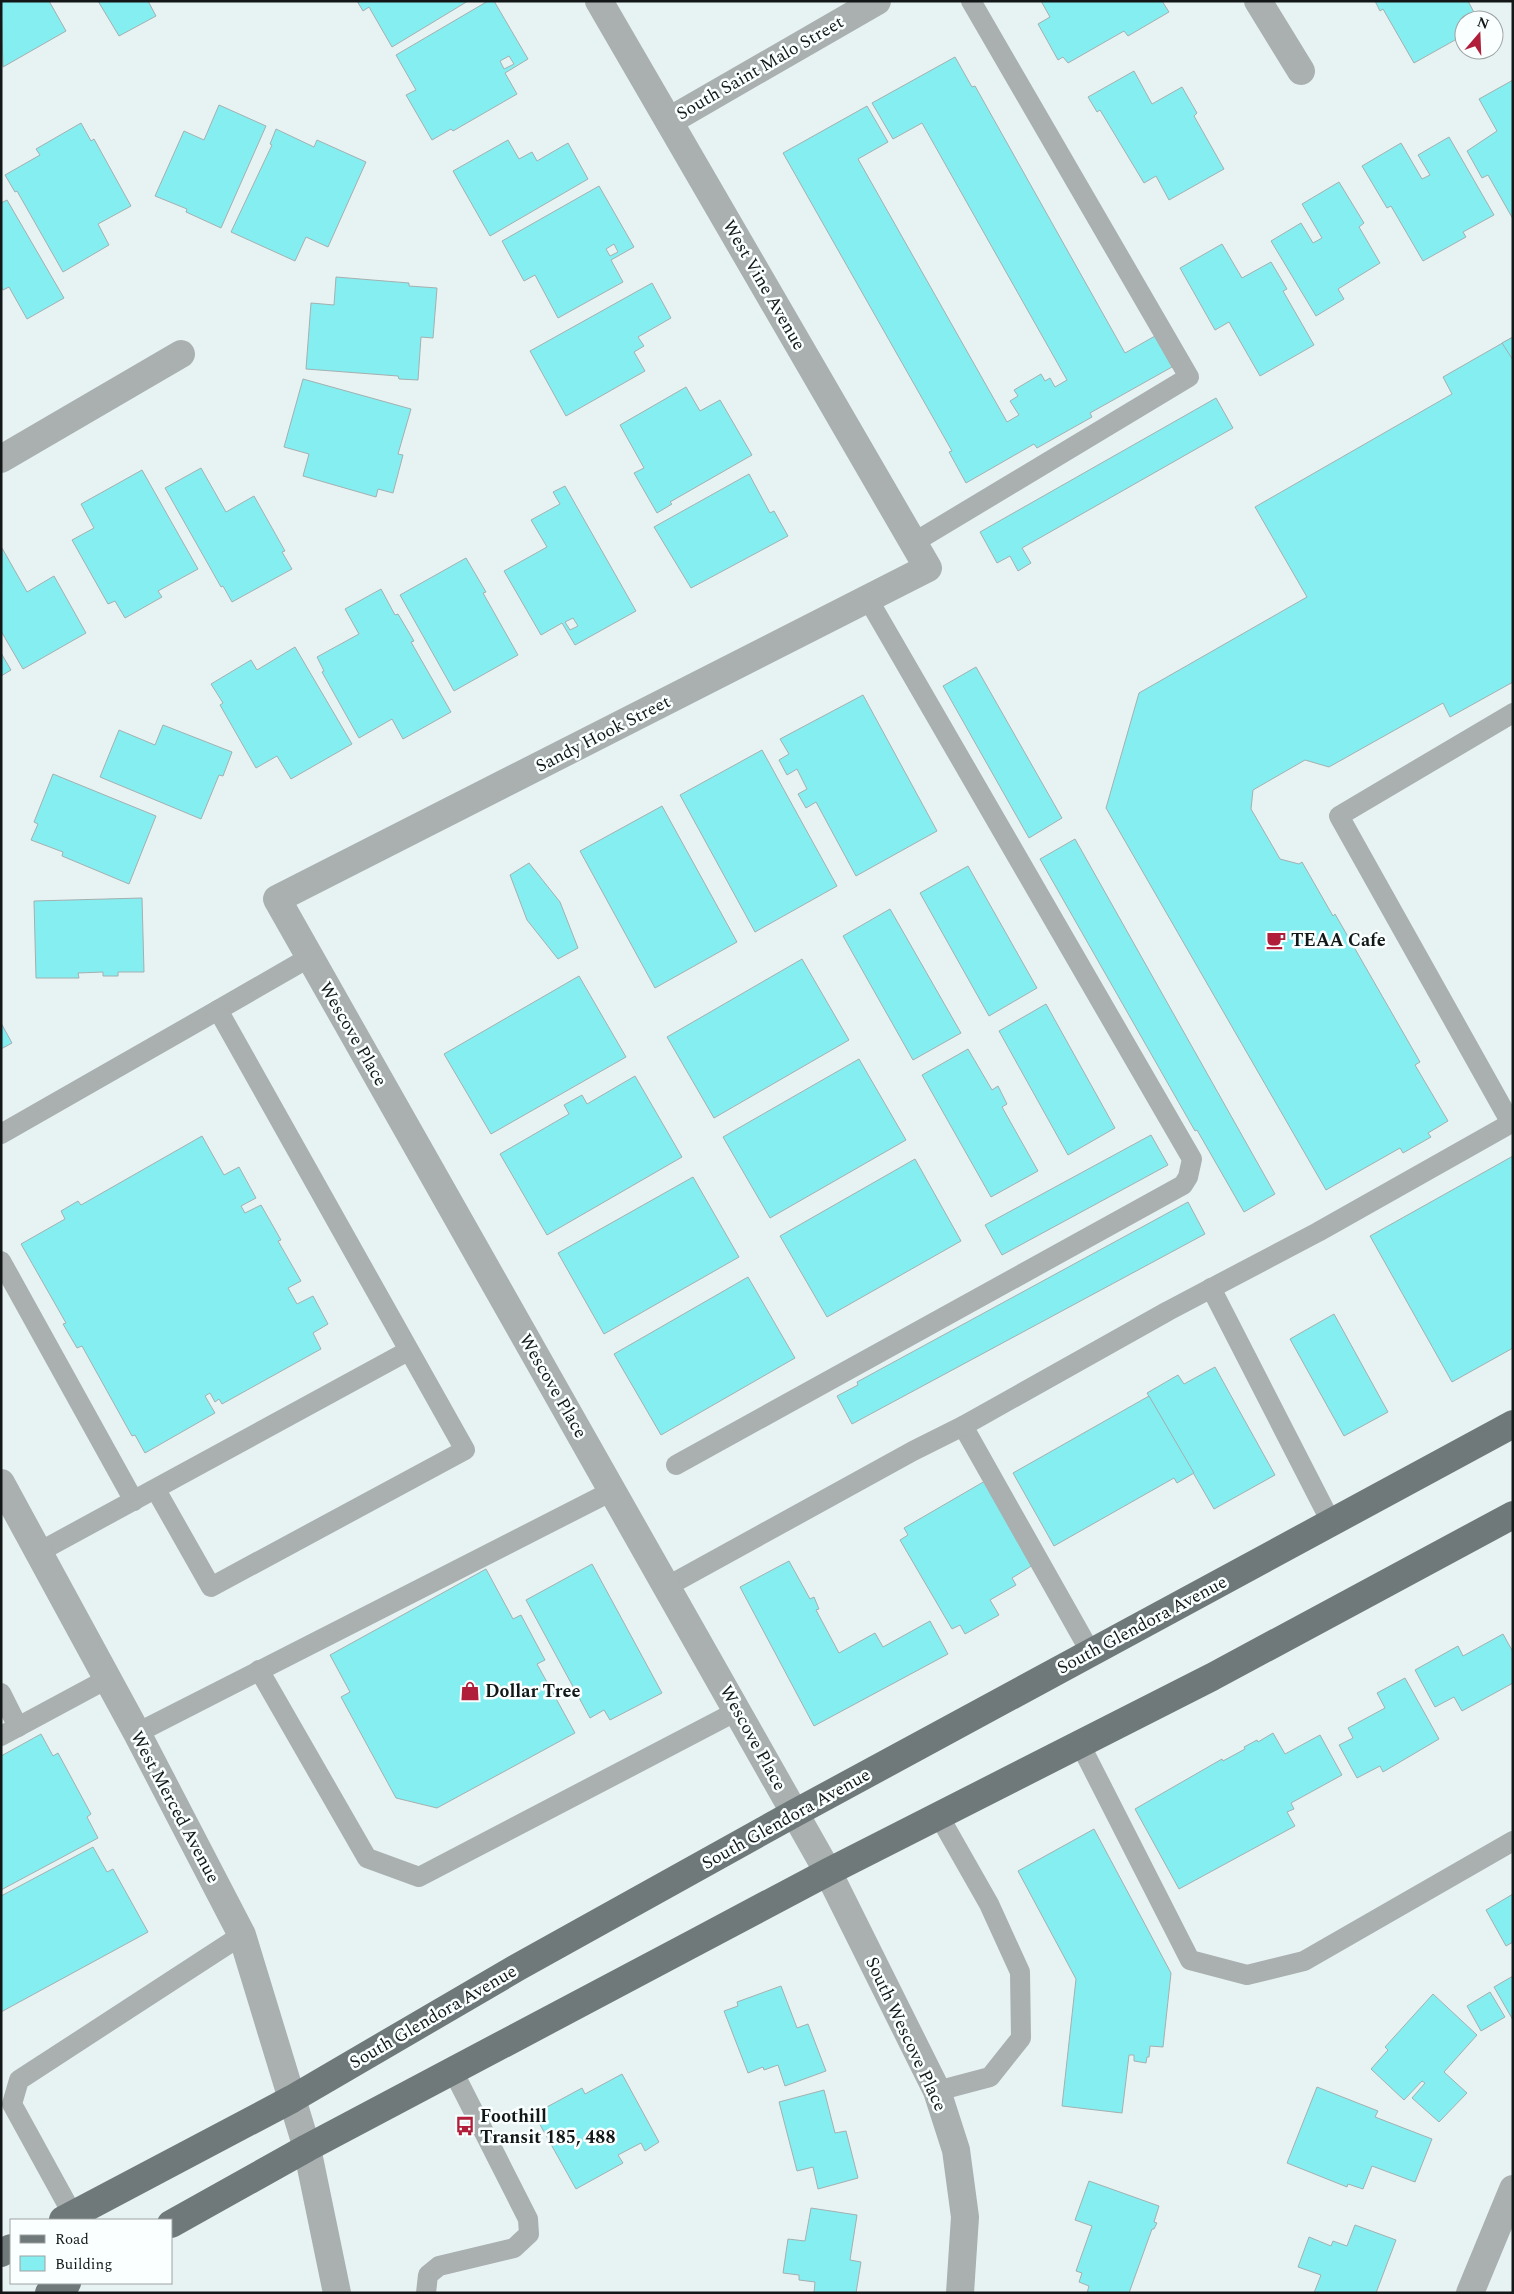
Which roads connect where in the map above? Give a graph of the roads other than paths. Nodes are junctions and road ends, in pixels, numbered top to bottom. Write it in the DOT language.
graph roads {
  1 [pos="599,1"];
  2 [pos="877,1"];
  3 [pos="971,1"];
  4 [pos="1258,1"];
  5 [pos="1301,71"];
  6 [pos="669,121"];
  7 [pos="181,354"];
  8 [pos="1,459"];
  9 [pos="913,542"];
  10 [pos="928,568"];
  11 [pos="868,599"];
  12 [pos="1513,713"];
  13 [pos="277,899"];
  14 [pos="310,957"];
  15 [pos="218,1010"];
  16 [pos="1512,1123"];
  17 [pos="1,1134"];
  18 [pos="1,1261"];
  19 [pos="1211,1288"];
  20 [pos="408,1351"];
  21 [pos="1513,1424"];
  22 [pos="963,1426"];
  23 [pos="676,1465"];
  24 [pos="1,1483"];
  25 [pos="156,1490"];
  26 [pos="612,1491"];
  27 [pos="134,1502"];
  28 [pos="1513,1515"];
  29 [pos="1331,1522"];
  30 [pos="38,1552"];
  31 [pos="666,1587"];
  32 [pos="1091,1652"];
  33 [pos="259,1670"];
  34 [pos="106,1679"];
  35 [pos="1,1693"];
  36 [pos="738,1711"];
  37 [pos="10,1732"];
  38 [pos="138,1733"];
  39 [pos="1080,1744"];
  40 [pos="795,1813"];
  41 [pos="938,1816"];
  42 [pos="1513,1841"];
  43 [pos="828,1872"];
  44 [pos="242,1935"];
  45 [pos="453,2071"];
  46 [pos="937,2091"];
  47 [pos="292,2099"];
  48 [pos="307,2148"];
  49 [pos="1513,2189"];
  50 [pos="68,2218"];
  51 [pos="172,2223"];
  52 [pos="65,2284"];
  53 [pos="49,2293"];
  54 [pos="337,2293"];
  55 [pos="426,2293"];
  56 [pos="960,2293"];
  57 [pos="1470,2293"];
  1 -- 6 [label="street, West Vine Avenue"];
  2 -- 6 [label="street, South Saint Malo Street"];
  3 -- 9 [label="lane"];
  4 -- 5 [label="street"];
  6 -- 9 [label="street, West Vine Avenue"];
  7 -- 8 [label="street"];
  9 -- 10 [label="street, West Vine Avenue"];
  10 -- 11 [label="street, Sandy Hook Street"];
  11 -- 13 [label="street, Sandy Hook Street"];
  11 -- 23 [label="lane"];
  12 -- 16 [label="lane"];
  13 -- 14 [label="street, Wescove Place"];
  14 -- 15 [label="lane"];
  14 -- 26 [label="street, Wescove Place"];
  15 -- 17 [label="lane"];
  15 -- 20 [label="lane"];
  16 -- 19 [label="lane"];
  18 -- 27 [label="lane"];
  19 -- 22 [label="lane"];
  19 -- 29 [label="lane"];
  20 -- 25 [label="lane"];
  20 -- 25 [label="lane"];
  21 -- 29 [label="main road, South Glendora Avenue"];
  22 -- 31 [label="lane"];
  22 -- 32 [label="lane"];
  24 -- 30 [label="street, West Merced Avenue"];
  25 -- 27 [label="lane"];
  26 -- 31 [label="street, Wescove Place"];
  26 -- 33 [label="lane"];
  27 -- 30 [label="lane"];
  28 -- 39 [label="main road"];
  29 -- 32 [label="main road, South Glendora Avenue"];
  30 -- 34 [label="street, West Merced Avenue"];
  31 -- 36 [label="street, Wescove Place"];
  32 -- 40 [label="main road, South Glendora Avenue"];
  33 -- 36 [label="lane"];
  33 -- 38 [label="lane"];
  34 -- 37 [label="lane"];
  34 -- 38 [label="street, West Merced Avenue"];
  35 -- 37 [label="lane"];
  36 -- 40 [label="street, Wescove Place"];
  38 -- 44 [label="street, West Merced Avenue"];
  39 -- 41 [label="main road"];
  39 -- 42 [label="lane"];
  40 -- 43 [label="street, Wescove Place"];
  40 -- 47 [label="main road, South Glendora Avenue"];
  41 -- 43 [label="main road"];
  41 -- 46 [label="lane"];
  43 -- 45 [label="main road"];
  43 -- 46 [label="street, South Wescove Place"];
  44 -- 47 [label="street, West Merced Avenue"];
  44 -- 50 [label="lane"];
  45 -- 48 [label="main road"];
  45 -- 55 [label="lane"];
  46 -- 56 [label="street, South Wescove Place"];
  47 -- 48 [label="street, West Merced Avenue"];
  47 -- 50 [label="main road, South Glendora Avenue"];
  48 -- 51 [label="main road"];
  48 -- 54 [label="street, West Merced Avenue"];
  49 -- 57 [label="street"];
  52 -- 53 [label="main road"];
}
